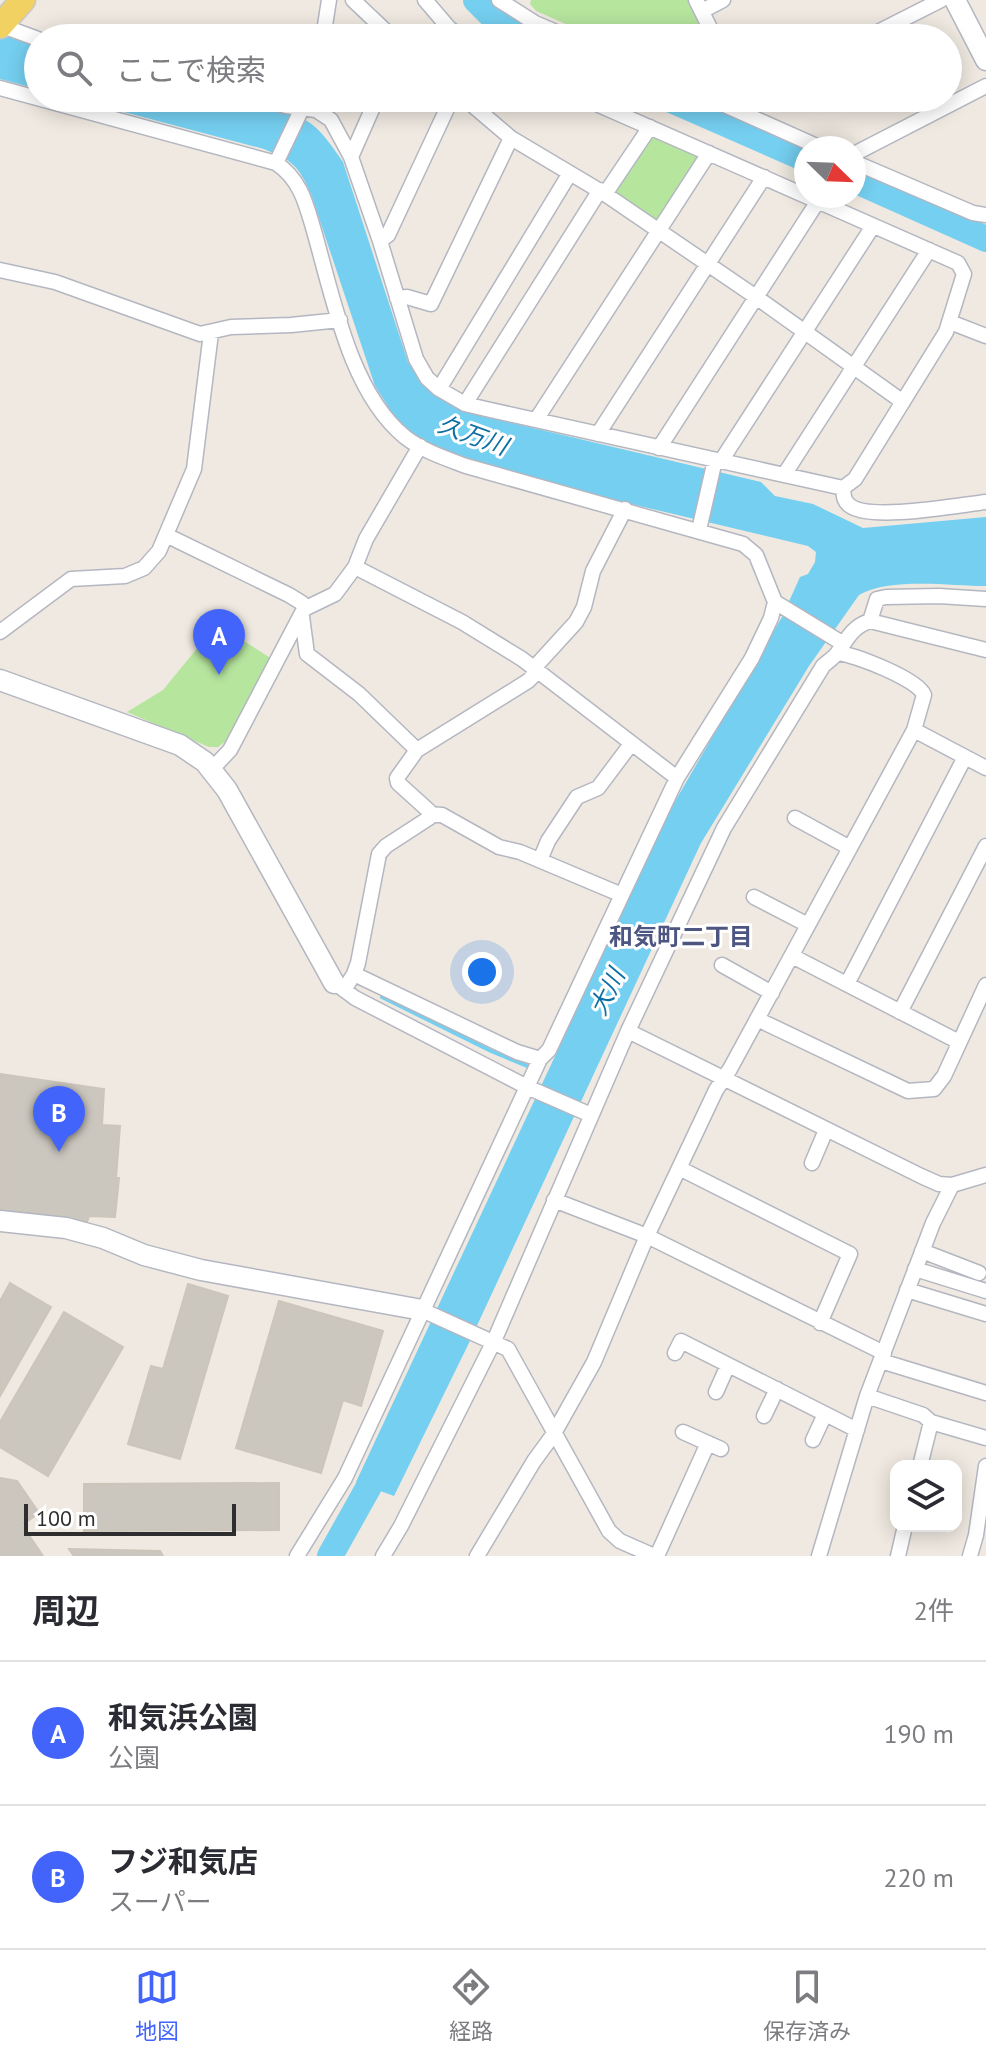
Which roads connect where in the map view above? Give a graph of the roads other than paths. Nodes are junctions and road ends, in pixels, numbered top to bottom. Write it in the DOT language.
graph roads {
  1 [pos="23,0"];
  2 [pos="329,0"];
  3 [pos="353,0"];
  4 [pos="425,0"];
  5 [pos="723,0"];
  6 [pos="941,0"];
  7 [pos="955,0"];
  8 [pos="503,1"];
  9 [pos="699,6"];
  10 [pos="325,24"];
  11 [pos="378,24"];
  12 [pos="446,24"];
  13 [pos="537,24"];
  14 [pos="708,24"];
  15 [pos="894,24"];
  16 [pos="0,25"];
  17 [pos="24,34"];
  18 [pos="986,60"];
  19 [pos="986,86"];
  20 [pos="0,88"];
  21 [pos="24,94"];
  22 [pos="962,98"];
  23 [pos="91,112"];
  24 [pos="301,112"];
  25 [pos="318,112"];
  26 [pos="371,112"];
  27 [pos="445,112"];
  28 [pos="480,112"];
  29 [pos="615,112"];
  30 [pos="759,112"];
  31 [pos="936,112"];
  32 [pos="650,127"];
  33 [pos="800,136"];
  34 [pos="511,138"];
  35 [pos="866,148"];
  36 [pos="709,153"];
  37 [pos="351,157"];
  38 [pos="278,161"];
  39 [pos="866,167"];
  40 [pos="570,173"];
  41 [pos="764,177"];
  42 [pos="794,191"];
  43 [pos="603,192"];
  44 [pos="805,208"];
  45 [pos="832,208"];
  46 [pos="986,215"];
  47 [pos="873,226"];
  48 [pos="659,230"];
  49 [pos="380,241"];
  50 [pos="929,250"];
  51 [pos="708,264"];
  52 [pos="0,270"];
  53 [pos="756,297"];
  54 [pos="397,298"];
  55 [pos="340,320"];
  56 [pos="950,322"];
  57 [pos="805,331"];
  58 [pos="211,333"];
  59 [pos="986,336"];
  60 [pos="854,366"];
  61 [pos="439,389"];
  62 [pos="903,402"];
  63 [pos="465,404"];
  64 [pos="536,420"];
  65 [pos="598,434"];
  66 [pos="420,446"];
  67 [pos="659,448"];
  68 [pos="716,463"];
  69 [pos="784,475"];
  70 [pos="843,488"];
  71 [pos="986,502"];
  72 [pos="625,509"];
  73 [pos="699,527"];
  74 [pos="166,535"];
  75 [pos="355,567"];
  76 [pos="986,599"];
  77 [pos="778,604"];
  78 [pos="303,613"];
  79 [pos="870,621"];
  80 [pos="0,632"];
  81 [pos="838,645"];
  82 [pos="986,650"];
  83 [pos="282,653"];
  84 [pos="307,654"];
  85 [pos="536,670"];
  86 [pos="0,680"];
  87 [pos="914,730"];
  88 [pos="631,744"];
  89 [pos="417,750"];
  90 [pos="965,757"];
  91 [pos="986,768"];
  92 [pos="212,769"];
  93 [pos="677,778"];
  94 [pos="429,814"];
  95 [pos="795,818"];
  96 [pos="986,846"];
  97 [pos="850,848"];
  98 [pos="540,860"];
  99 [pos="622,895"];
  100 [pos="754,897"];
  101 [pos="808,925"];
  102 [pos="792,956"];
  103 [pos="722,965"];
  104 [pos="354,974"];
  105 [pos="847,984"];
  106 [pos="986,985"];
  107 [pos="339,987"];
  108 [pos="772,993"];
  109 [pos="900,1012"];
  110 [pos="757,1019"];
  111 [pos="628,1031"];
  112 [pos="959,1042"];
  113 [pos="539,1061"];
  114 [pos="723,1079"];
  115 [pos="530,1085"];
  116 [pos="589,1114"];
  117 [pos="826,1130"];
  118 [pos="812,1163"];
  119 [pos="681,1169"];
  120 [pos="986,1175"];
  121 [pos="952,1185"];
  122 [pos="554,1200"];
  123 [pos="0,1221"];
  124 [pos="647,1236"];
  125 [pos="922,1251"];
  126 [pos="915,1269"];
  127 [pos="979,1273"];
  128 [pos="907,1290"];
  129 [pos="986,1291"];
  130 [pos="425,1311"];
  131 [pos="986,1314"];
  132 [pos="820,1323"];
  133 [pos="490,1339"];
  134 [pos="675,1353"];
  135 [pos="883,1357"];
  136 [pos="728,1365"];
  137 [pos="777,1389"];
  138 [pos="716,1392"];
  139 [pos="986,1393"];
  140 [pos="867,1396"];
  141 [pos="825,1414"];
  142 [pos="764,1416"];
  143 [pos="931,1422"];
  144 [pos="857,1430"];
  145 [pos="683,1432"];
  146 [pos="553,1435"];
  147 [pos="986,1438"];
  148 [pos="813,1440"];
  149 [pos="922,1460"];
  150 [pos="986,1466"];
  151 [pos="904,1532"];
  152 [pos="297,1556"];
  153 [pos="383,1556"];
  154 [pos="477,1556"];
  155 [pos="656,1556"];
  156 [pos="819,1556"];
  157 [pos="898,1556"];
  158 [pos="970,1556"];
  1 -- 16 [label="main road"];
  2 -- 10 [label="street"];
  3 -- 11 [label="street"];
  4 -- 12 [label="street"];
  5 -- 9 [label="street"];
  6 -- 15 [label="street"];
  7 -- 18 [label="street"];
  8 -- 13 [label="street"];
  9 -- 14 [label="street"];
  16 -- 17 [label="street"];
  19 -- 22 [label="street"];
  20 -- 21 [label="street"];
  23 -- 38 [label="street"];
  24 -- 38 [label="street"];
  25 -- 37 [label="street"];
  26 -- 37 [label="street"];
  27 -- 49 [label="street"];
  28 -- 34 [label="street"];
  29 -- 32 [label="street"];
  30 -- 33 [label="street"];
  31 -- 35 [label="street"];
  32 -- 36 [label="street"];
  32 -- 43 [label="street"];
  34 -- 40 [label="street"];
  34 -- 54 [label="street"];
  36 -- 41 [label="street"];
  36 -- 48 [label="street"];
  37 -- 49 [label="street"];
  38 -- 55 [label="street"];
  39 -- 46 [label="street"];
  40 -- 43 [label="street"];
  40 -- 61 [label="street"];
  41 -- 42 [label="street"];
  41 -- 51 [label="street"];
  43 -- 48 [label="street"];
  43 -- 63 [label="street"];
  44 -- 53 [label="street"];
  45 -- 47 [label="street"];
  47 -- 50 [label="street"];
  47 -- 57 [label="street"];
  48 -- 51 [label="street"];
  48 -- 64 [label="street"];
  49 -- 54 [label="street"];
  50 -- 56 [label="street"];
  50 -- 60 [label="street"];
  51 -- 53 [label="street"];
  51 -- 65 [label="street"];
  52 -- 58 [label="street"];
  53 -- 57 [label="street"];
  53 -- 67 [label="street"];
  54 -- 61 [label="street"];
  55 -- 58 [label="street"];
  55 -- 66 [label="street"];
  56 -- 59 [label="street"];
  56 -- 62 [label="street"];
  57 -- 60 [label="street"];
  57 -- 68 [label="street"];
  58 -- 74 [label="street"];
  60 -- 62 [label="street"];
  60 -- 69 [label="street"];
  61 -- 63 [label="street"];
  62 -- 70 [label="street"];
  63 -- 64 [label="street"];
  64 -- 65 [label="street"];
  65 -- 67 [label="street"];
  66 -- 72 [label="street"];
  66 -- 75 [label="street"];
  67 -- 68 [label="street"];
  68 -- 69 [label="street"];
  68 -- 73 [label="street"];
  69 -- 70 [label="street"];
  70 -- 71 [label="street"];
  72 -- 73 [label="street"];
  72 -- 85 [label="street"];
  73 -- 77 [label="street"];
  74 -- 78 [label="street"];
  74 -- 80 [label="street"];
  75 -- 78 [label="street"];
  75 -- 85 [label="street"];
  76 -- 79 [label="street"];
  77 -- 81 [label="street"];
  77 -- 93 [label="street"];
  78 -- 83 [label="street"];
  78 -- 84 [label="street"];
  79 -- 81 [label="street"];
  79 -- 82 [label="street"];
  81 -- 87 [label="street"];
  81 -- 111 [label="street"];
  83 -- 84 [label="street"];
  83 -- 92 [label="street"];
  84 -- 89 [label="street"];
  85 -- 88 [label="street"];
  85 -- 89 [label="street"];
  86 -- 92 [label="street"];
  87 -- 90 [label="street"];
  87 -- 97 [label="street"];
  88 -- 93 [label="street"];
  88 -- 98 [label="street"];
  89 -- 94 [label="street"];
  90 -- 91 [label="street"];
  90 -- 105 [label="street"];
  92 -- 107 [label="street"];
  93 -- 99 [label="street"];
  94 -- 98 [label="street"];
  94 -- 104 [label="street"];
  95 -- 97 [label="street"];
  96 -- 109 [label="street"];
  97 -- 101 [label="street"];
  98 -- 99 [label="street"];
  99 -- 113 [label="street"];
  100 -- 101 [label="street"];
  101 -- 102 [label="street"];
  102 -- 105 [label="street"];
  102 -- 108 [label="street"];
  103 -- 108 [label="street"];
  104 -- 107 [label="street"];
  104 -- 113 [label="street"];
  105 -- 109 [label="street"];
  106 -- 112 [label="street"];
  107 -- 115 [label="street"];
  108 -- 110 [label="street"];
  109 -- 112 [label="street"];
  110 -- 112 [label="street"];
  110 -- 114 [label="street"];
  111 -- 114 [label="street"];
  111 -- 116 [label="street"];
  113 -- 115 [label="street"];
  114 -- 117 [label="street"];
  114 -- 119 [label="street"];
  115 -- 116 [label="street"];
  115 -- 130 [label="street"];
  116 -- 122 [label="street"];
  117 -- 118 [label="street"];
  117 -- 121 [label="street"];
  119 -- 124 [label="street"];
  119 -- 132 [label="street"];
  120 -- 121 [label="street"];
  121 -- 125 [label="street"];
  122 -- 124 [label="street"];
  122 -- 133 [label="street"];
  123 -- 130 [label="street"];
  124 -- 132 [label="street"];
  124 -- 146 [label="street"];
  125 -- 126 [label="street"];
  125 -- 127 [label="street"];
  126 -- 128 [label="street"];
  126 -- 129 [label="street"];
  128 -- 131 [label="street"];
  128 -- 135 [label="street"];
  130 -- 133 [label="street"];
  130 -- 152 [label="street"];
  132 -- 135 [label="street"];
  133 -- 146 [label="street"];
  133 -- 153 [label="street"];
  134 -- 136 [label="street"];
  135 -- 139 [label="street"];
  135 -- 140 [label="street"];
  136 -- 137 [label="street"];
  136 -- 138 [label="street"];
  137 -- 141 [label="street"];
  137 -- 142 [label="street"];
  140 -- 143 [label="street"];
  140 -- 144 [label="street"];
  141 -- 144 [label="street"];
  141 -- 148 [label="street"];
  143 -- 147 [label="street"];
  143 -- 149 [label="street"];
  144 -- 156 [label="street"];
  145 -- 155 [label="street"];
  146 -- 154 [label="street"];
  146 -- 155 [label="street"];
  150 -- 158 [label="street"];
  151 -- 157 [label="street"];
}
